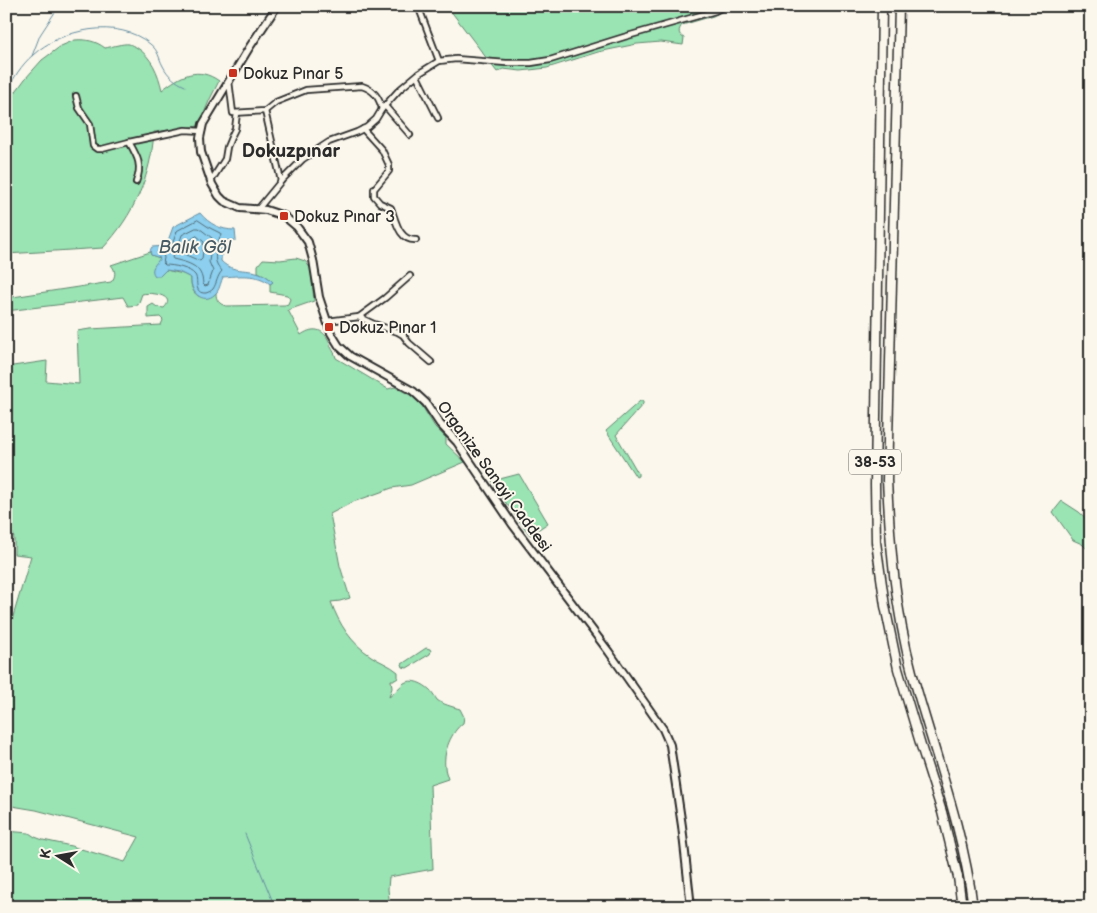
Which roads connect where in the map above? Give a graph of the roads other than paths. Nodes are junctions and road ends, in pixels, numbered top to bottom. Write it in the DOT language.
graph roads {
  1 [pos="277,6"];
  2 [pos="420,6"];
  3 [pos="724,6"];
  4 [pos="882,6"];
  5 [pos="899,6"];
  6 [pos="439,61"];
  7 [pos="417,76"];
  8 [pos="229,80"];
  9 [pos="76,96"];
  10 [pos="384,107"];
  11 [pos="265,111"];
  12 [pos="237,113"];
  13 [pos="438,118"];
  14 [pos="363,129"];
  15 [pos="202,131"];
  16 [pos="410,136"];
  17 [pos="129,142"];
  18 [pos="211,181"];
  19 [pos="281,181"];
  20 [pos="136,182"];
  21 [pos="258,209"];
  22 [pos="416,240"];
  23 [pos="410,276"];
  24 [pos="359,317"];
  25 [pos="326,321"];
  26 [pos="431,362"];
  27 [pos="691,907"];
  28 [pos="962,907"];
  29 [pos="973,907"];
  1 -- 8 [label="street, Organize Sanayi Caddesi"];
  2 -- 6 [label="street"];
  3 -- 6 [label="street"];
  4 -- 28 [label="highway, 38-53"];
  5 -- 29 [label="highway, 38-53"];
  6 -- 7 [label="street"];
  7 -- 10 [label="street"];
  7 -- 13 [label="street"];
  8 -- 12 [label="street"];
  8 -- 15 [label="street, Organize Sanayi Caddesi"];
  9 -- 17 [label="street"];
  10 -- 11 [label="street"];
  10 -- 14 [label="street"];
  10 -- 16 [label="street"];
  11 -- 12 [label="street"];
  11 -- 19 [label="street"];
  12 -- 18 [label="street"];
  14 -- 19 [label="street"];
  14 -- 22 [label="street"];
  15 -- 17 [label="street"];
  15 -- 18 [label="street, Organize Sanayi Caddesi"];
  17 -- 20 [label="street"];
  18 -- 21 [label="street, Organize Sanayi Caddesi"];
  19 -- 21 [label="street"];
  21 -- 25 [label="street, Organize Sanayi Caddesi"];
  23 -- 24 [label="street"];
  24 -- 25 [label="street"];
  24 -- 26 [label="street"];
  25 -- 27 [label="street, Organize Sanayi Caddesi"];
}
